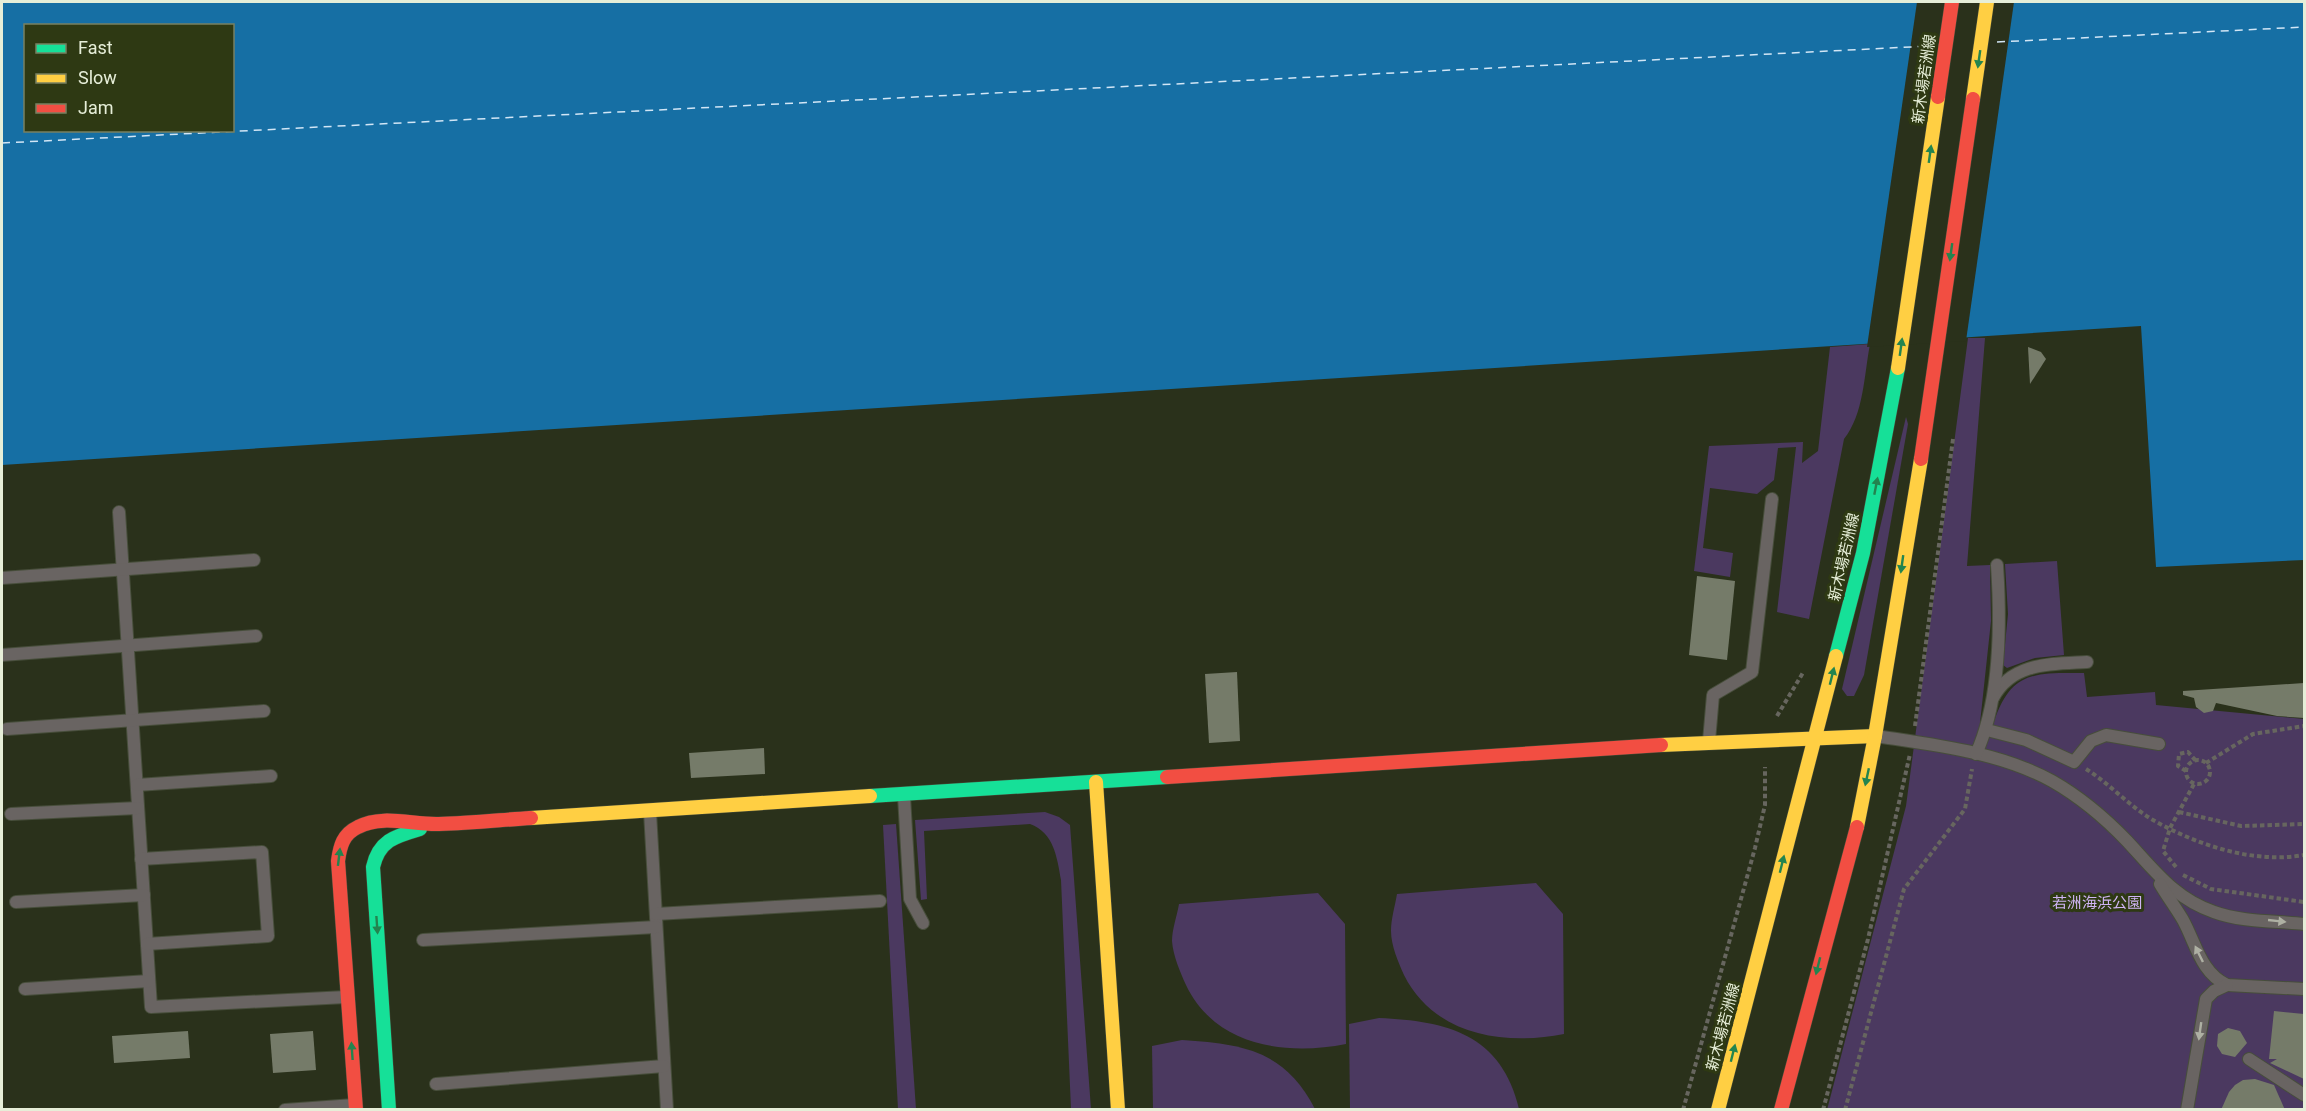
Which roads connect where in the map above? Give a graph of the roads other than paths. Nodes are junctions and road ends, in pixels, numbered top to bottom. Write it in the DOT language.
graph roads {
  1 [pos="1952,2"];
  2 [pos="1987,2"];
  3 [pos="1772,499"];
  4 [pos="119,512"];
  5 [pos="254,560"];
  6 [pos="1997,565"];
  7 [pos="122,568"];
  8 [pos="2,578"];
  9 [pos="255,636"];
  10 [pos="127,645"];
  11 [pos="2,655"];
  12 [pos="2086,662"];
  13 [pos="1991,702"];
  14 [pos="264,711"];
  15 [pos="132,720"];
  16 [pos="7,729"];
  17 [pos="1987,729"];
  18 [pos="1875,736"];
  19 [pos="1815,738"];
  20 [pos="1709,742"];
  21 [pos="2159,744"];
  22 [pos="1976,754"];
  23 [pos="271,776"];
  24 [pos="1096,782"];
  25 [pos="137,785"];
  26 [pos="904,794"];
  27 [pos="138,808"];
  28 [pos="650,810"];
  29 [pos="11,814"];
  30 [pos="436,824"];
  31 [pos="141,859"];
  32 [pos="2150,868"];
  33 [pos="144,895"];
  34 [pos="880,901"];
  35 [pos="16,902"];
  36 [pos="656,914"];
  37 [pos="923,923"];
  38 [pos="2304,924"];
  39 [pos="656,927"];
  40 [pos="423,940"];
  41 [pos="147,944"];
  42 [pos="149,981"];
  43 [pos="2227,985"];
  44 [pos="25,988"];
  45 [pos="2304,989"];
  46 [pos="348,997"];
  47 [pos="2249,1059"];
  48 [pos="664,1066"];
  49 [pos="436,1084"];
  50 [pos="2304,1095"];
  51 [pos="356,1107"];
  52 [pos="285,1110"];
  53 [pos="389,1110"];
  54 [pos="667,1110"];
  55 [pos="1118,1110"];
  56 [pos="1718,1110"];
  57 [pos="1781,1110"];
  58 [pos="2187,1110"];
  19 -- 1 [label="street, 新木場若洲線, one-way"];
  2 -- 18 [label="street, one-way"];
  3 -- 20 [label="lane"];
  4 -- 7 [label="lane"];
  5 -- 7 [label="lane"];
  6 -- 13 [label="lane"];
  7 -- 8 [label="lane"];
  7 -- 10 [label="lane"];
  9 -- 10 [label="lane"];
  10 -- 11 [label="lane"];
  10 -- 15 [label="lane"];
  12 -- 13 [label="lane"];
  13 -- 17 [label="lane"];
  14 -- 15 [label="lane"];
  15 -- 16 [label="lane"];
  15 -- 25 [label="lane"];
  17 -- 21 [label="lane"];
  17 -- 22 [label="lane"];
  18 -- 19 [label="street"];
  18 -- 22 [label="lane"];
  18 -- 57 [label="street, one-way"];
  19 -- 20 [label="street"];
  56 -- 19 [label="street, 新木場若洲線, one-way"];
  20 -- 24 [label="street"];
  22 -- 32 [label="lane"];
  23 -- 25 [label="lane"];
  24 -- 26 [label="street"];
  24 -- 55 [label="street"];
  25 -- 27 [label="lane"];
  26 -- 28 [label="street"];
  26 -- 37 [label="lane"];
  27 -- 29 [label="lane"];
  27 -- 31 [label="lane"];
  28 -- 30 [label="street"];
  28 -- 36 [label="lane"];
  46 -- 30 [label="street, one-way"];
  30 -- 53 [label="street, one-way"];
  31 -- 33 [label="lane"];
  31 -- 41 [label="lane"];
  32 -- 38 [label="lane, one-way"];
  43 -- 32 [label="lane, one-way"];
  33 -- 35 [label="lane"];
  33 -- 41 [label="lane"];
  34 -- 36 [label="lane"];
  36 -- 39 [label="lane"];
  39 -- 40 [label="lane"];
  39 -- 48 [label="lane"];
  41 -- 42 [label="lane"];
  42 -- 44 [label="lane"];
  42 -- 46 [label="lane"];
  43 -- 45 [label="lane"];
  43 -- 58 [label="lane, one-way"];
  51 -- 46 [label="street, one-way"];
  47 -- 50 [label="lane"];
  48 -- 49 [label="lane"];
  48 -- 54 [label="lane"];
  51 -- 52 [label="lane"];
}
